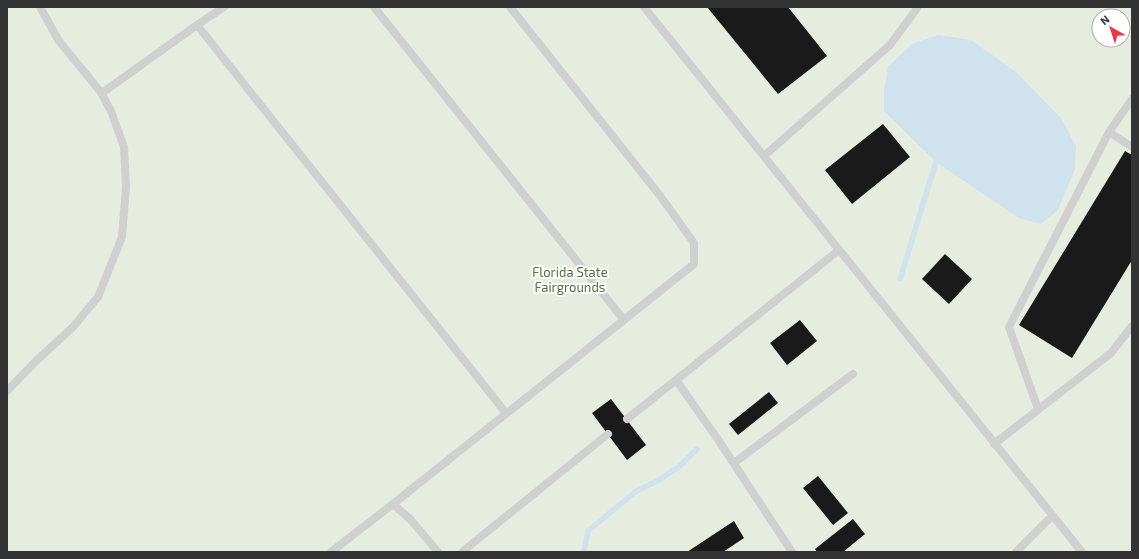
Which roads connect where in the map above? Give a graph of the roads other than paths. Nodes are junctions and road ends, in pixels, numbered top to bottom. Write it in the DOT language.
graph roads {
  1 [pos="40,7"];
  2 [pos="224,7"];
  3 [pos="374,7"];
  4 [pos="510,7"];
  5 [pos="644,7"];
  6 [pos="918,7"];
  7 [pos="197,24"];
  8 [pos="102,93"];
  9 [pos="1132,99"];
  10 [pos="1109,132"];
  11 [pos="1132,147"];
  12 [pos="764,156"];
  13 [pos="839,250"];
  14 [pos="624,320"];
  15 [pos="1132,326"];
  16 [pos="853,374"];
  17 [pos="676,380"];
  18 [pos="7,392"];
  19 [pos="1038,409"];
  20 [pos="506,413"];
  21 [pos="627,420"];
  22 [pos="608,434"];
  23 [pos="994,444"];
  24 [pos="734,463"];
  25 [pos="393,504"];
  26 [pos="1052,516"];
  27 [pos="331,552"];
  28 [pos="438,552"];
  29 [pos="462,552"];
  30 [pos="792,552"];
  31 [pos="1016,552"];
  32 [pos="1082,552"];
  1 -- 8 [label="lane"];
  2 -- 7 [label="lane"];
  3 -- 14 [label="lane"];
  4 -- 14 [label="lane"];
  5 -- 12 [label="lane"];
  6 -- 12 [label="lane"];
  7 -- 8 [label="lane"];
  7 -- 20 [label="lane"];
  8 -- 18 [label="lane"];
  9 -- 10 [label="lane"];
  10 -- 11 [label="lane"];
  10 -- 19 [label="lane"];
  12 -- 13 [label="lane"];
  13 -- 17 [label="lane"];
  13 -- 23 [label="lane"];
  14 -- 20 [label="lane"];
  15 -- 19 [label="lane"];
  16 -- 24 [label="lane"];
  17 -- 21 [label="lane"];
  17 -- 24 [label="lane"];
  19 -- 23 [label="lane"];
  20 -- 25 [label="lane"];
  22 -- 29 [label="lane"];
  23 -- 26 [label="lane"];
  24 -- 30 [label="lane"];
  25 -- 27 [label="lane"];
  25 -- 28 [label="lane"];
  26 -- 31 [label="lane"];
  26 -- 32 [label="lane"];
}
